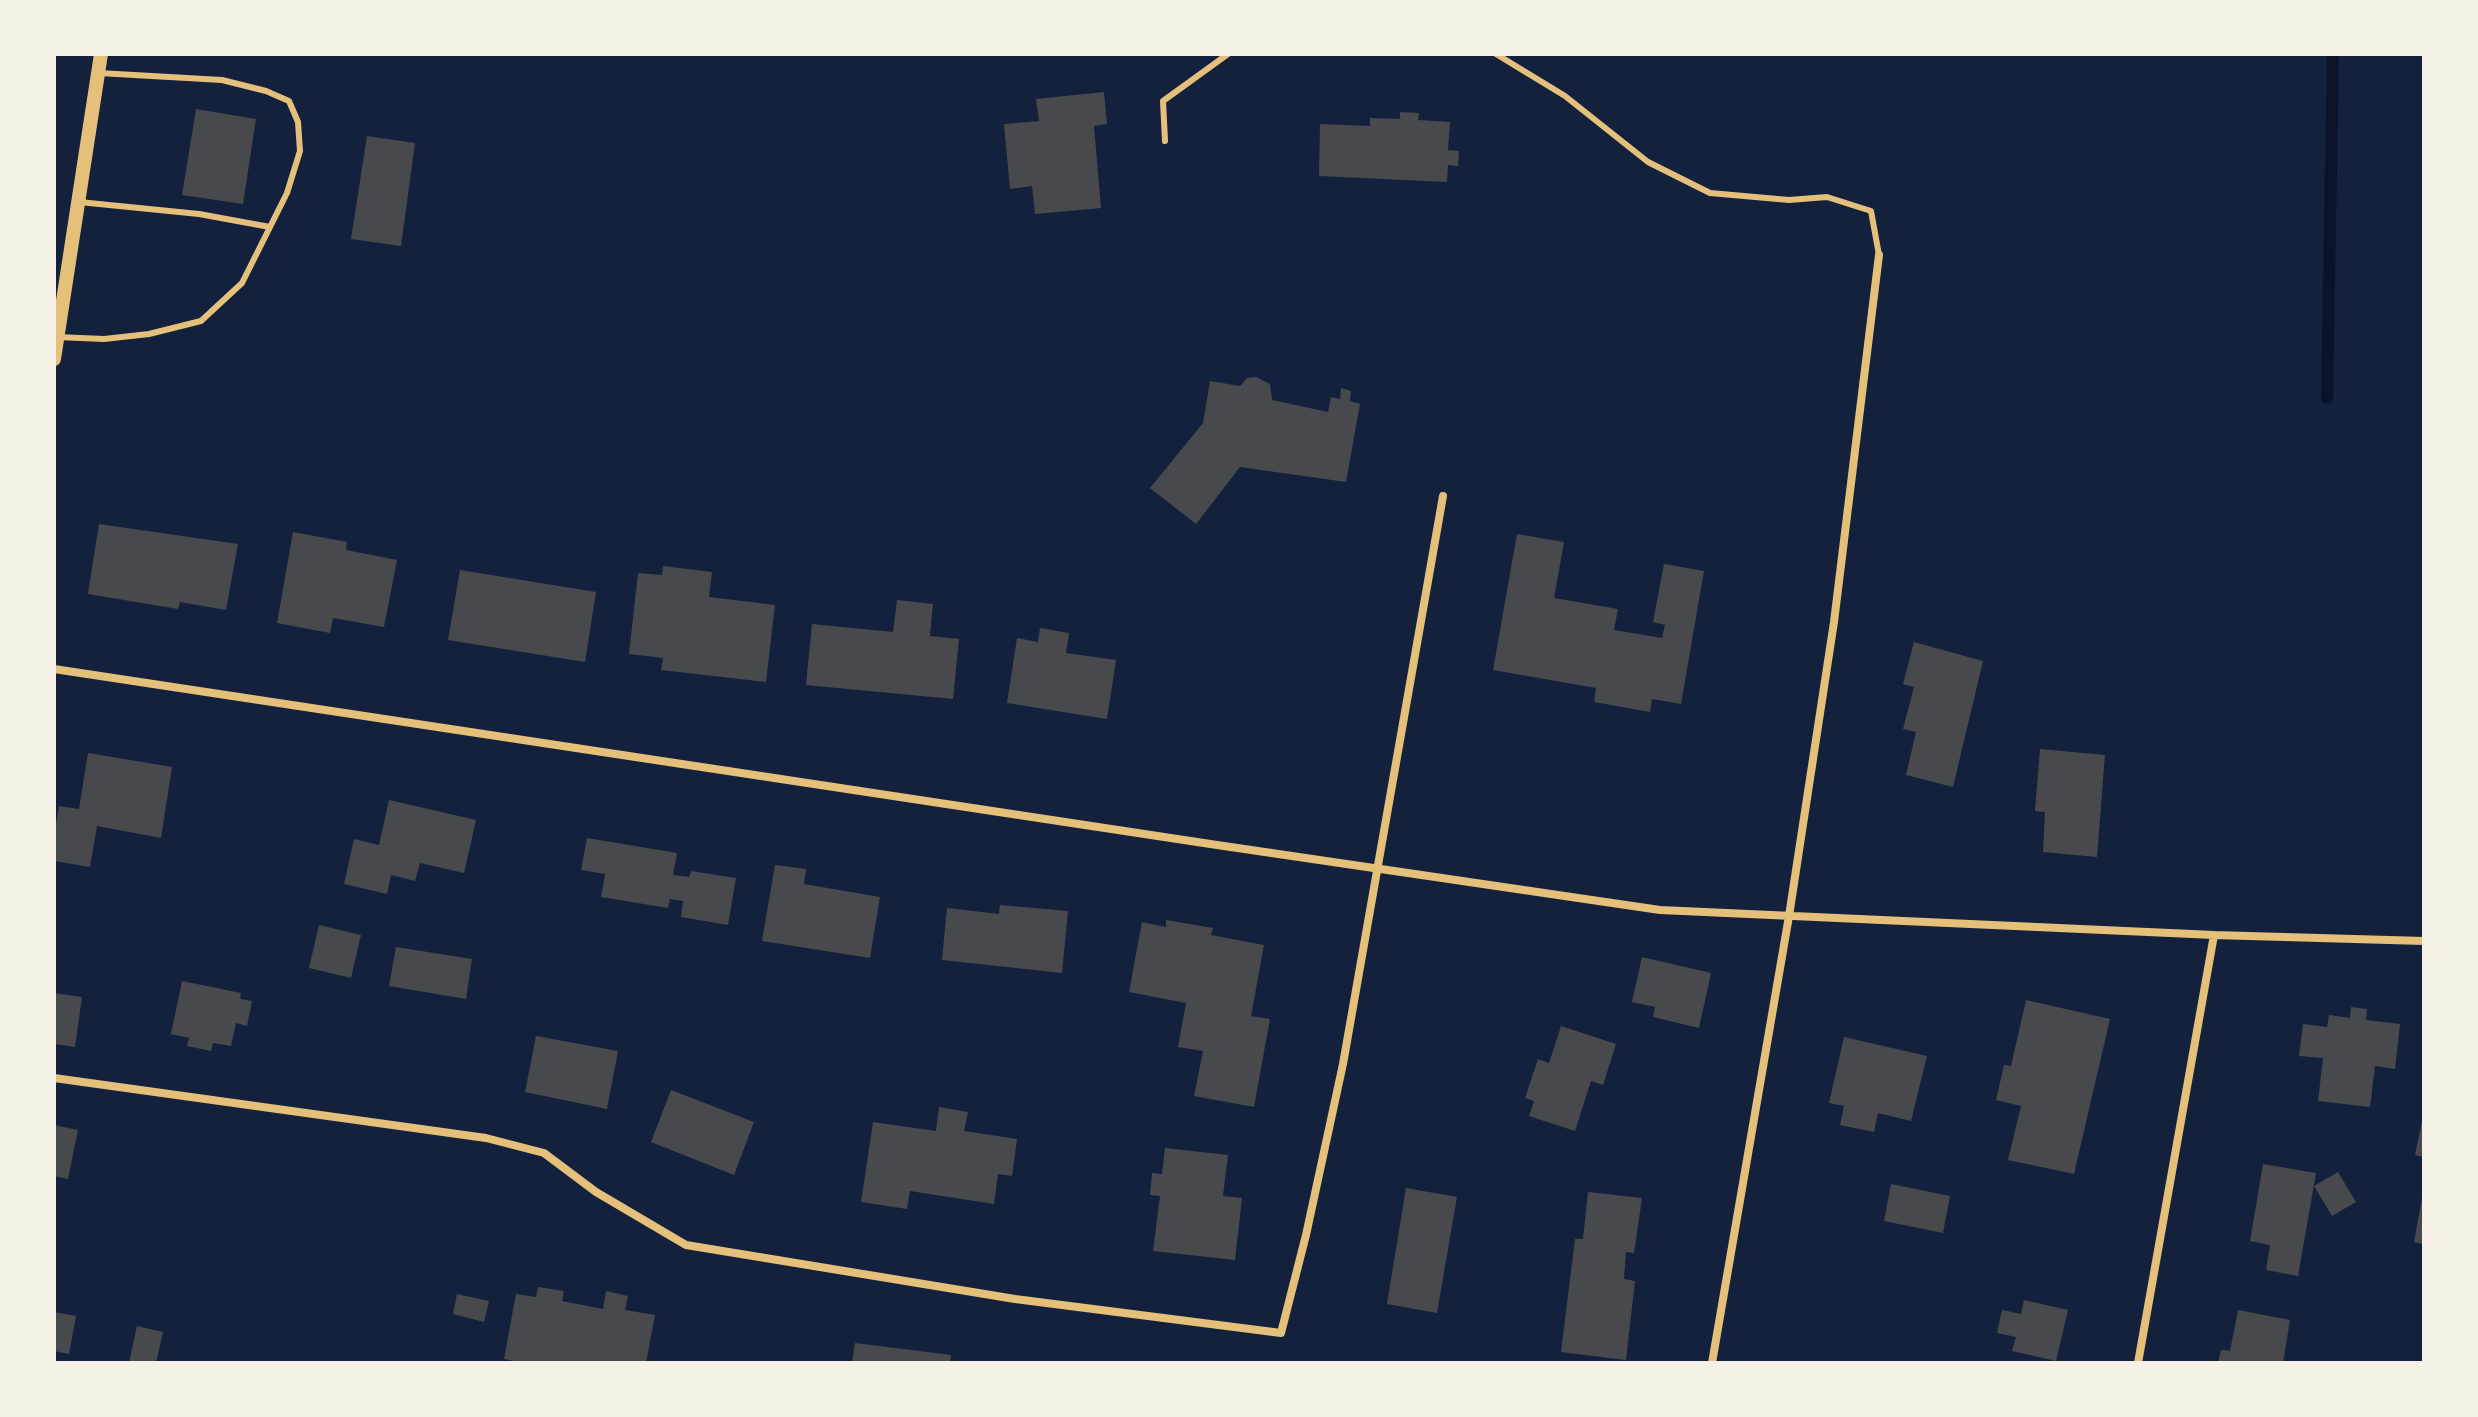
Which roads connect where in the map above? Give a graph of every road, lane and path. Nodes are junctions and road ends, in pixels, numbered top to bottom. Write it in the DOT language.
graph roads {
  1 [pos="101,54"];
  2 [pos="1228,54"];
  3 [pos="1496,54"];
  4 [pos="99,73"];
  5 [pos="1165,141"];
  6 [pos="79,202"];
  7 [pos="270,227"];
  8 [pos="1879,255"];
  9 [pos="57,337"];
  10 [pos="54,359"];
  11 [pos="1443,496"];
  12 [pos="54,669"];
  13 [pos="1377,868"];
  14 [pos="1789,916"];
  15 [pos="2214,935"];
  16 [pos="2424,941"];
  17 [pos="54,1078"];
  18 [pos="1712,1363"];
  19 [pos="2138,1363"];
  1 -- 4 [label="street"];
  2 -- 5 [label="lane"];
  3 -- 8 [label="lane"];
  4 -- 6 [label="street"];
  4 -- 7 [label="lane"];
  6 -- 7 [label="lane"];
  6 -- 9 [label="street"];
  7 -- 9 [label="lane"];
  8 -- 14 [label="street"];
  9 -- 10 [label="street"];
  11 -- 13 [label="street"];
  12 -- 13 [label="street"];
  13 -- 14 [label="street"];
  13 -- 17 [label="street"];
  14 -- 15 [label="street"];
  14 -- 18 [label="street"];
  15 -- 16 [label="street"];
  15 -- 19 [label="street"];
}
